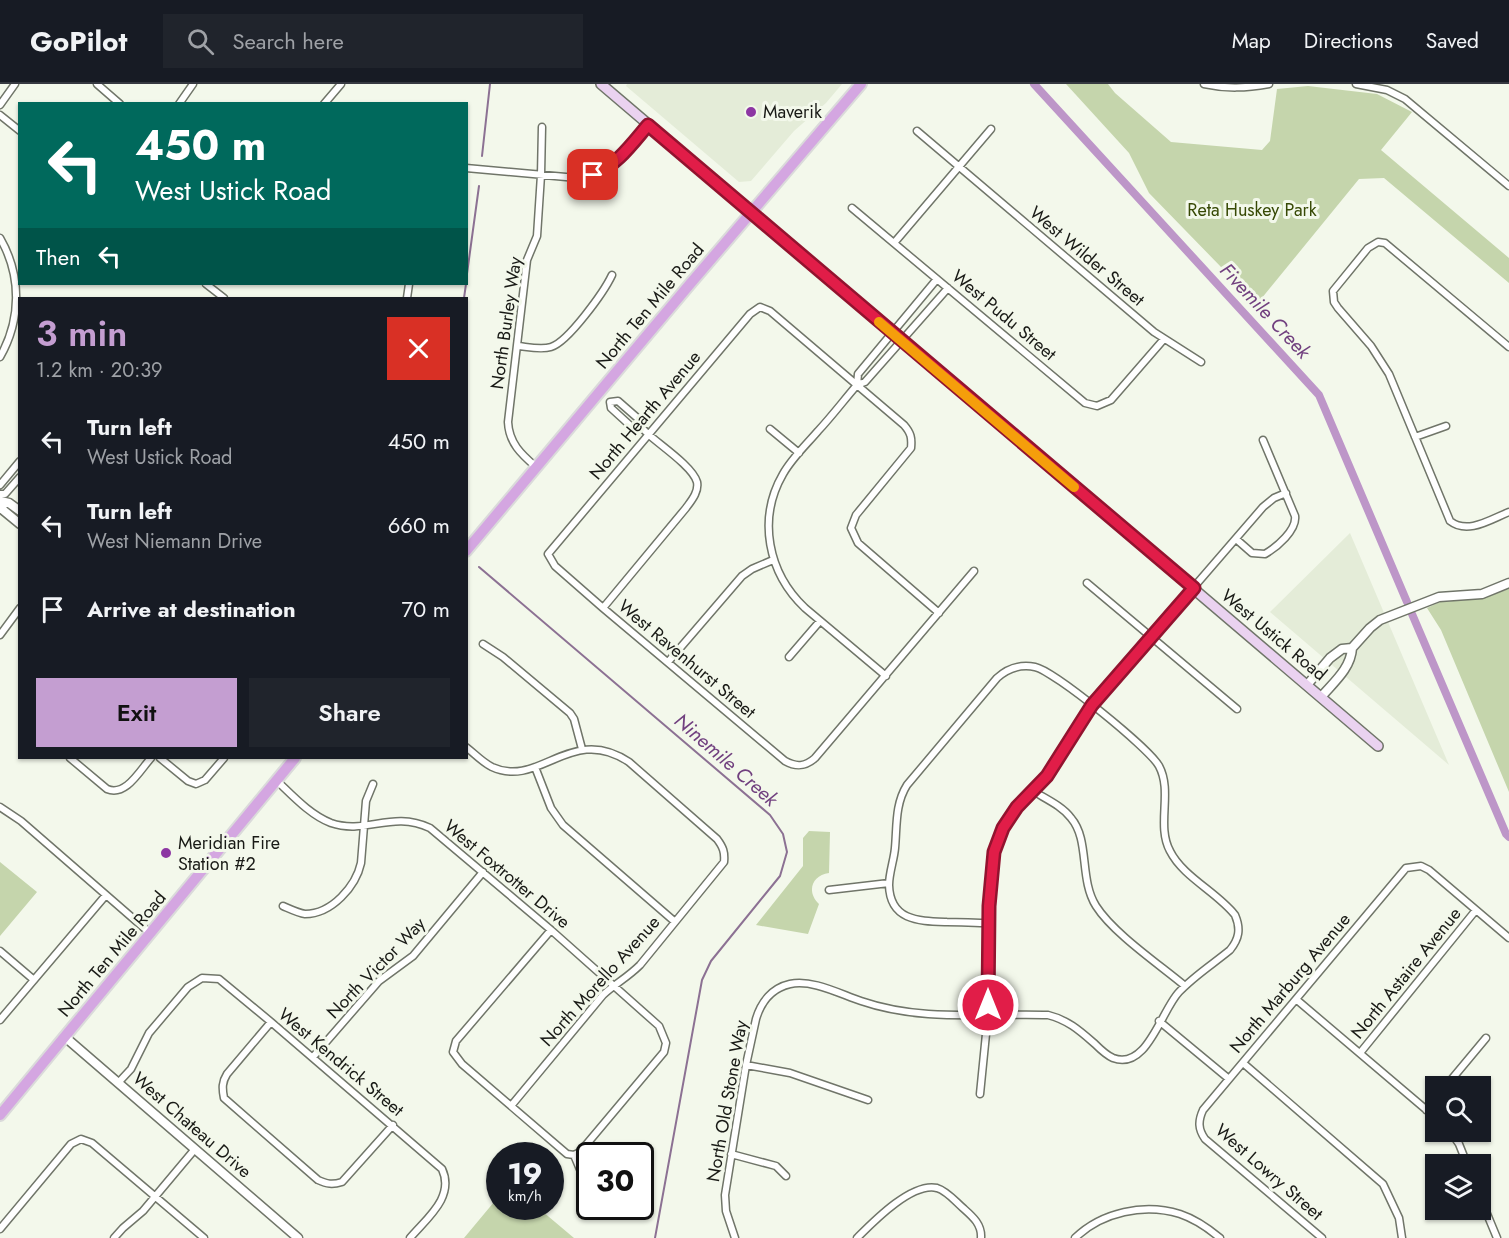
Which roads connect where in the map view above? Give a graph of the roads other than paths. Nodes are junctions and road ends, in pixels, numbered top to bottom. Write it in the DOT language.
graph roads {
  1 [pos="15,84"];
  2 [pos="97,84"];
  3 [pos="193,84"];
  4 [pos="341,84"];
  5 [pos="601,84"];
  6 [pos="861,84"];
  7 [pos="1204,84"];
  8 [pos="1269,84"];
  9 [pos="1356,84"];
  10 [pos="1361,84"];
  11 [pos="118,102"];
  12 [pos="180,102"];
  13 [pos="326,102"];
  14 [pos="0,105"];
  15 [pos="0,115"];
  16 [pos="648,125"];
  17 [pos="542,127"];
  18 [pos="18,129"];
  19 [pos="992,129"];
  20 [pos="917,132"];
  21 [pos="959,165"];
  22 [pos="468,168"];
  23 [pos="541,175"];
  24 [pos="1509,186"];
  25 [pos="852,208"];
  26 [pos="751,212"];
  27 [pos="0,238"];
  28 [pos="894,243"];
  29 [pos="612,275"];
  30 [pos="936,279"];
  31 [pos="207,285"];
  32 [pos="948,288"];
  33 [pos="223,297"];
  34 [pos="891,332"];
  35 [pos="1164,339"];
  36 [pos="902,341"];
  37 [pos="518,346"];
  38 [pos="1509,347"];
  39 [pos="0,357"];
  40 [pos="1202,362"];
  41 [pos="857,385"];
  42 [pos="598,393"];
  43 [pos="1446,426"];
  44 [pos="770,429"];
  45 [pos="648,434"];
  46 [pos="1415,437"];
  47 [pos="1263,440"];
  48 [pos="799,453"];
  49 [pos="18,463"];
  50 [pos="536,467"];
  51 [pos="18,479"];
  52 [pos="0,484"];
  53 [pos="1286,493"];
  54 [pos="0,494"];
  55 [pos="0,501"];
  56 [pos="18,509"];
  57 [pos="1508,514"];
  58 [pos="18,522"];
  59 [pos="1236,539"];
  60 [pos="468,549"];
  61 [pos="549,554"];
  62 [pos="773,560"];
  63 [pos="974,572"];
  64 [pos="1087,583"];
  65 [pos="1509,584"];
  66 [pos="1194,588"];
  67 [pos="603,608"];
  68 [pos="18,611"];
  69 [pos="939,613"];
  70 [pos="820,621"];
  71 [pos="0,635"];
  72 [pos="1152,638"];
  73 [pos="483,644"];
  74 [pos="1352,648"];
  75 [pos="789,657"];
  76 [pos="668,662"];
  77 [pos="886,676"];
  78 [pos="1307,685"];
  79 [pos="1321,697"];
  80 [pos="1092,705"];
  81 [pos="1237,710"];
  82 [pos="1378,746"];
  83 [pos="468,749"];
  84 [pos="582,749"];
  85 [pos="71,759"];
  86 [pos="150,759"];
  87 [pos="161,759"];
  88 [pos="223,759"];
  89 [pos="294,759"];
  90 [pos="535,767"];
  91 [pos="276,780"];
  92 [pos="373,784"];
  93 [pos="1034,790"];
  94 [pos="0,807"];
  95 [pos="364,825"];
  96 [pos="483,872"];
  97 [pos="889,883"];
  98 [pos="829,890"];
  99 [pos="106,895"];
  100 [pos="283,906"];
  101 [pos="1476,910"];
  102 [pos="674,921"];
  103 [pos="989,923"];
  104 [pos="551,930"];
  105 [pos="151,934"];
  106 [pos="1509,938"];
  107 [pos="0,951"];
  108 [pos="34,980"];
  109 [pos="614,985"];
  110 [pos="1185,986"];
  111 [pos="1296,1000"];
  112 [pos="988,1014"];
  113 [pos="0,1020"];
  114 [pos="272,1022"];
  115 [pos="1159,1022"];
  116 [pos="64,1037"];
  117 [pos="1486,1038"];
  118 [pos="1360,1053"];
  119 [pos="313,1057"];
  120 [pos="1243,1064"];
  121 [pos="746,1065"];
  122 [pos="1454,1076"];
  123 [pos="1229,1079"];
  124 [pos="118,1083"];
  125 [pos="980,1094"];
  126 [pos="868,1100"];
  127 [pos="511,1106"];
  128 [pos="1425,1109"];
  129 [pos="0,1115"];
  130 [pos="393,1125"];
  131 [pos="1199,1126"];
  132 [pos="195,1149"];
  133 [pos="731,1154"];
  134 [pos="574,1155"];
  135 [pos="576,1160"];
  136 [pos="786,1176"];
  137 [pos="156,1197"];
  138 [pos="1490,1220"];
  139 [pos="0,1229"];
  140 [pos="982,1237"];
  141 [pos="114,1238"];
  142 [pos="204,1238"];
  143 [pos="298,1238"];
  144 [pos="410,1238"];
  145 [pos="735,1238"];
  146 [pos="857,1238"];
  147 [pos="1075,1238"];
  148 [pos="1220,1238"];
  149 [pos="1322,1238"];
  150 [pos="1402,1238"];
  151 [pos="1497,1238"];
  1 -- 14 [label="street"];
  2 -- 11 [label="street"];
  3 -- 12 [label="street"];
  4 -- 13 [label="street"];
  5 -- 16 [label="main road, West Ustick Road"];
  6 -- 26 [label="main road, North Ten Mile Road"];
  7 -- 8 [label="street"];
  9 -- 10 [label="street"];
  10 -- 24 [label="street"];
  15 -- 18 [label="street"];
  16 -- 23 [label="street"];
  16 -- 26 [label="main road, West Ustick Road"];
  17 -- 23 [label="street, North Burley Way"];
  19 -- 21 [label="street"];
  20 -- 21 [label="street, West Wilder Street"];
  21 -- 28 [label="street"];
  21 -- 35 [label="street, West Wilder Street"];
  22 -- 23 [label="street"];
  23 -- 37 [label="street, North Burley Way"];
  25 -- 28 [label="street, West Pudu Street"];
  26 -- 34 [label="main road, West Ustick Road"];
  26 -- 42 [label="main road, North Ten Mile Road"];
  27 -- 39 [label="street"];
  28 -- 30 [label="street, West Pudu Street"];
  29 -- 37 [label="street"];
  30 -- 32 [label="street, West Pudu Street"];
  30 -- 34 [label="street"];
  31 -- 33 [label="street"];
  32 -- 35 [label="street, West Pudu Street"];
  32 -- 36 [label="street"];
  34 -- 36 [label="main road, West Ustick Road"];
  34 -- 41 [label="street"];
  35 -- 40 [label="street, West Wilder Street"];
  36 -- 41 [label="street"];
  36 -- 66 [label="main road, West Ustick Road"];
  37 -- 50 [label="street, North Burley Way"];
  38 -- 46 [label="street"];
  41 -- 45 [label="street, North Hearth Avenue"];
  41 -- 48 [label="street"];
  41 -- 69 [label="street"];
  42 -- 45 [label="street"];
  42 -- 50 [label="main road, North Ten Mile Road"];
  43 -- 46 [label="street"];
  44 -- 48 [label="street"];
  45 -- 61 [label="street, North Hearth Avenue"];
  45 -- 67 [label="street"];
  46 -- 57 [label="street"];
  47 -- 53 [label="street"];
  48 -- 62 [label="street"];
  49 -- 52 [label="street"];
  50 -- 60 [label="main road, North Ten Mile Road"];
  51 -- 54 [label="street"];
  53 -- 59 [label="street"];
  53 -- 59 [label="street"];
  55 -- 56 [label="street"];
  55 -- 58 [label="street"];
  59 -- 66 [label="street"];
  61 -- 67 [label="street, West Ravenhurst Street"];
  62 -- 70 [label="street"];
  62 -- 76 [label="street"];
  63 -- 69 [label="street"];
  64 -- 72 [label="street"];
  65 -- 74 [label="street"];
  66 -- 72 [label="street"];
  66 -- 78 [label="main road, West Ustick Road"];
  67 -- 76 [label="street, West Ravenhurst Street"];
  68 -- 71 [label="street"];
  69 -- 77 [label="street"];
  70 -- 75 [label="street"];
  70 -- 77 [label="street"];
  72 -- 80 [label="street"];
  72 -- 81 [label="street"];
  73 -- 84 [label="street"];
  74 -- 78 [label="street"];
  74 -- 79 [label="street"];
  76 -- 77 [label="street, West Ravenhurst Street"];
  78 -- 79 [label="main road, West Ustick Road"];
  79 -- 82 [label="main road, West Ustick Road"];
  80 -- 93 [label="street"];
  80 -- 97 [label="street"];
  80 -- 110 [label="street, North Old Stone Way"];
  83 -- 90 [label="street"];
  84 -- 90 [label="street"];
  84 -- 102 [label="street, North Morello Avenue"];
  85 -- 86 [label="street"];
  87 -- 88 [label="street"];
  89 -- 91 [label="main road, North Ten Mile Road"];
  90 -- 102 [label="street"];
  91 -- 95 [label="street, West Foxtrotter Drive"];
  91 -- 105 [label="main road, North Ten Mile Road"];
  92 -- 95 [label="street"];
  93 -- 103 [label="street"];
  93 -- 110 [label="street"];
  94 -- 99 [label="street"];
  95 -- 96 [label="street, West Foxtrotter Drive"];
  95 -- 100 [label="street"];
  96 -- 104 [label="street, West Foxtrotter Drive"];
  96 -- 119 [label="street, North Victor Way"];
  97 -- 98 [label="street"];
  97 -- 103 [label="street"];
  99 -- 105 [label="street"];
  99 -- 108 [label="street"];
  101 -- 106 [label="street"];
  101 -- 111 [label="street, North Marburg Avenue"];
  101 -- 118 [label="street, North Astaire Avenue"];
  102 -- 109 [label="street, North Morello Avenue"];
  103 -- 112 [label="street"];
  104 -- 109 [label="street, West Foxtrotter Drive"];
  104 -- 127 [label="street"];
  105 -- 116 [label="main road, North Ten Mile Road"];
  107 -- 108 [label="street"];
  108 -- 113 [label="street"];
  109 -- 127 [label="street, North Morello Avenue"];
  109 -- 134 [label="street, West Foxtrotter Drive"];
  110 -- 115 [label="street, North Old Stone Way"];
  111 -- 118 [label="street"];
  111 -- 120 [label="street, North Marburg Avenue"];
  112 -- 115 [label="street, North Old Stone Way"];
  112 -- 121 [label="street, North Old Stone Way"];
  112 -- 125 [label="street"];
  114 -- 119 [label="street, West Kendrick Street"];
  114 -- 124 [label="street, West Kendrick Street"];
  114 -- 130 [label="street"];
  115 -- 123 [label="street"];
  116 -- 124 [label="street, West Chateau Drive"];
  116 -- 129 [label="main road, North Ten Mile Road"];
  117 -- 122 [label="street"];
  118 -- 128 [label="street"];
  119 -- 130 [label="street, West Kendrick Street"];
  120 -- 123 [label="street, North Marburg Avenue"];
  120 -- 150 [label="street"];
  121 -- 126 [label="street"];
  121 -- 133 [label="street, North Old Stone Way"];
  123 -- 131 [label="street, North Marburg Avenue"];
  124 -- 132 [label="street, West Chateau Drive"];
  127 -- 134 [label="street"];
  130 -- 144 [label="street, West Kendrick Street"];
  131 -- 149 [label="street, West Lowry Street"];
  132 -- 137 [label="street"];
  132 -- 143 [label="street, West Chateau Drive"];
  133 -- 136 [label="street"];
  133 -- 145 [label="street, North Old Stone Way"];
  134 -- 135 [label="street"];
  137 -- 139 [label="street"];
  137 -- 141 [label="street"];
  137 -- 142 [label="street"];
  138 -- 151 [label="street"];
  140 -- 146 [label="street"];
  147 -- 148 [label="street"];
}
